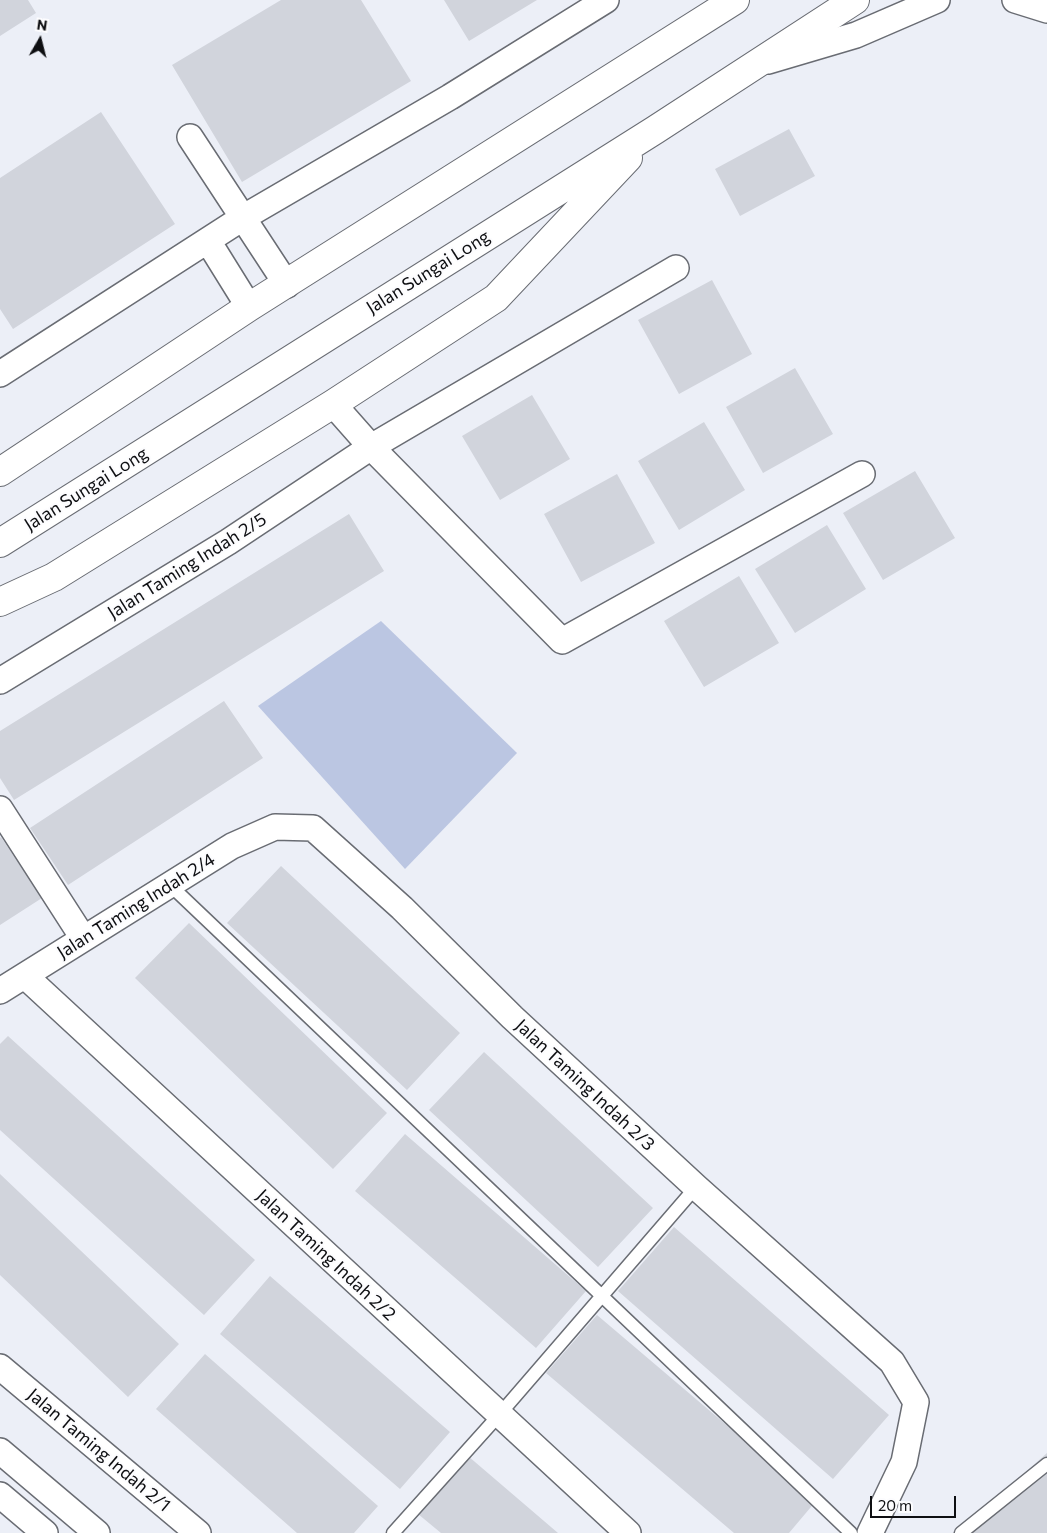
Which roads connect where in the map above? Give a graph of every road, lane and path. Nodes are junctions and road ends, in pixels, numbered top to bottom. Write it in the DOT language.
graph roads {
  1 [pos="606,0"];
  2 [pos="735,0"];
  3 [pos="855,0"];
  4 [pos="937,0"];
  5 [pos="1015,0"];
  6 [pos="1047,10"];
  7 [pos="751,66"];
  8 [pos="655,130"];
  9 [pos="190,137"];
  10 [pos="244,217"];
  11 [pos="208,241"];
  12 [pos="676,268"];
  13 [pos="287,285"];
  14 [pos="249,307"];
  15 [pos="0,374"];
  16 [pos="333,404"];
  17 [pos="371,447"];
  18 [pos="0,472"];
  19 [pos="862,474"];
  20 [pos="0,543"];
  21 [pos="0,602"];
  22 [pos="0,681"];
  23 [pos="0,809"];
  24 [pos="275,827"];
  25 [pos="170,885"];
  26 [pos="83,938"];
  27 [pos="25,976"];
  28 [pos="0,991"];
  29 [pos="696,1187"];
  30 [pos="602,1296"];
  31 [pos="0,1368"];
  32 [pos="499,1415"];
  33 [pos="0,1451"];
  34 [pos="1047,1464"];
  35 [pos="0,1495"];
  36 [pos="45,1533"];
  37 [pos="98,1533"];
  38 [pos="198,1533"];
  39 [pos="392,1533"];
  40 [pos="628,1533"];
  41 [pos="851,1533"];
  42 [pos="870,1533"];
  43 [pos="961,1533"];
  1 -- 10 [label="street"];
  2 -- 13 [label="street"];
  3 -- 7 [label="street, Jalan Sungai Long"];
  4 -- 7 [label="street"];
  5 -- 6 [label="street"];
  7 -- 8 [label="street, Jalan Sungai Long"];
  8 -- 16 [label="street"];
  8 -- 20 [label="street, Jalan Sungai Long"];
  9 -- 10 [label="street"];
  10 -- 11 [label="street"];
  10 -- 13 [label="street"];
  11 -- 14 [label="street"];
  11 -- 15 [label="street"];
  12 -- 17 [label="street, Jalan Taming Indah 2/5"];
  13 -- 14 [label="street"];
  14 -- 18 [label="street"];
  16 -- 17 [label="street"];
  16 -- 21 [label="street"];
  17 -- 19 [label="street"];
  17 -- 22 [label="street, Jalan Taming Indah 2/5"];
  23 -- 26 [label="street"];
  24 -- 25 [label="street, Jalan Taming Indah 2/4"];
  24 -- 29 [label="street, Jalan Taming Indah 2/3"];
  25 -- 26 [label="street, Jalan Taming Indah 2/4"];
  25 -- 30 [label="lane"];
  26 -- 27 [label="street, Jalan Taming Indah 2/4"];
  27 -- 28 [label="street, Jalan Taming Indah 2/4"];
  27 -- 32 [label="street, Jalan Taming Indah 2/2"];
  29 -- 30 [label="lane"];
  29 -- 42 [label="street, Jalan Taming Indah 2/3"];
  30 -- 32 [label="lane"];
  30 -- 41 [label="lane"];
  31 -- 38 [label="street, Jalan Taming Indah 2/1"];
  32 -- 39 [label="lane"];
  32 -- 40 [label="street, Jalan Taming Indah 2/2"];
  33 -- 37 [label="street"];
  34 -- 43 [label="lane"];
  35 -- 36 [label="street"];
}
